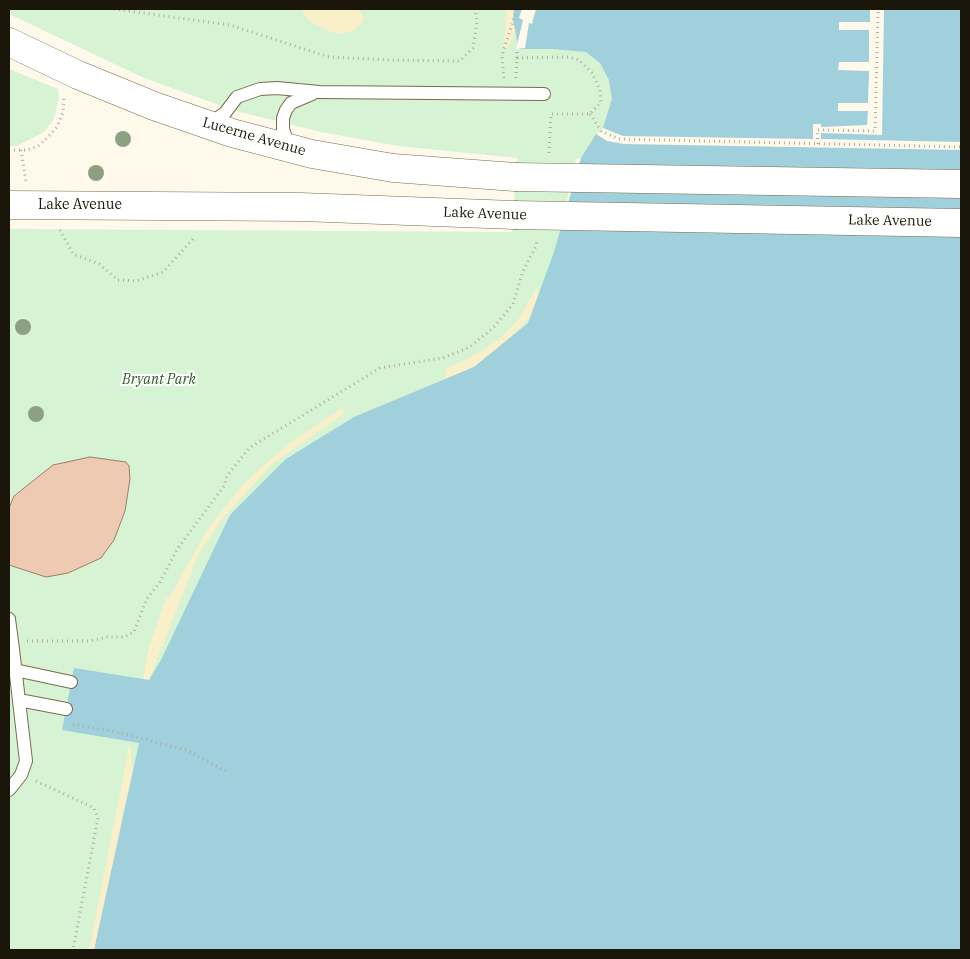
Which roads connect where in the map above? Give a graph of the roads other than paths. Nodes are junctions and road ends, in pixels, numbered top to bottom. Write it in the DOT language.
graph roads {
  1 [pos="9,42"];
  2 [pos="319,92"];
  3 [pos="544,94"];
  4 [pos="201,122"];
  5 [pos="290,148"];
  6 [pos="961,184"];
  7 [pos="18,196"];
  8 [pos="961,222"];
  9 [pos="9,620"];
  10 [pos="11,647"];
  11 [pos="15,670"];
  12 [pos="71,682"];
  13 [pos="19,700"];
  14 [pos="66,709"];
  15 [pos="9,790"];
  1 -- 4 [label="main road, Lucerne Avenue"];
  2 -- 3 [label="lane"];
  2 -- 4 [label="lane"];
  2 -- 5 [label="lane"];
  4 -- 5 [label="main road, Lucerne Avenue"];
  5 -- 6 [label="main road, Lucerne Avenue, bridge"];
  7 -- 8 [label="main road, Lake Avenue, bridge"];
  9 -- 10 [label="lane"];
  10 -- 11 [label="lane"];
  11 -- 12 [label="lane"];
  11 -- 13 [label="lane"];
  13 -- 14 [label="lane"];
  13 -- 15 [label="lane"];
}
